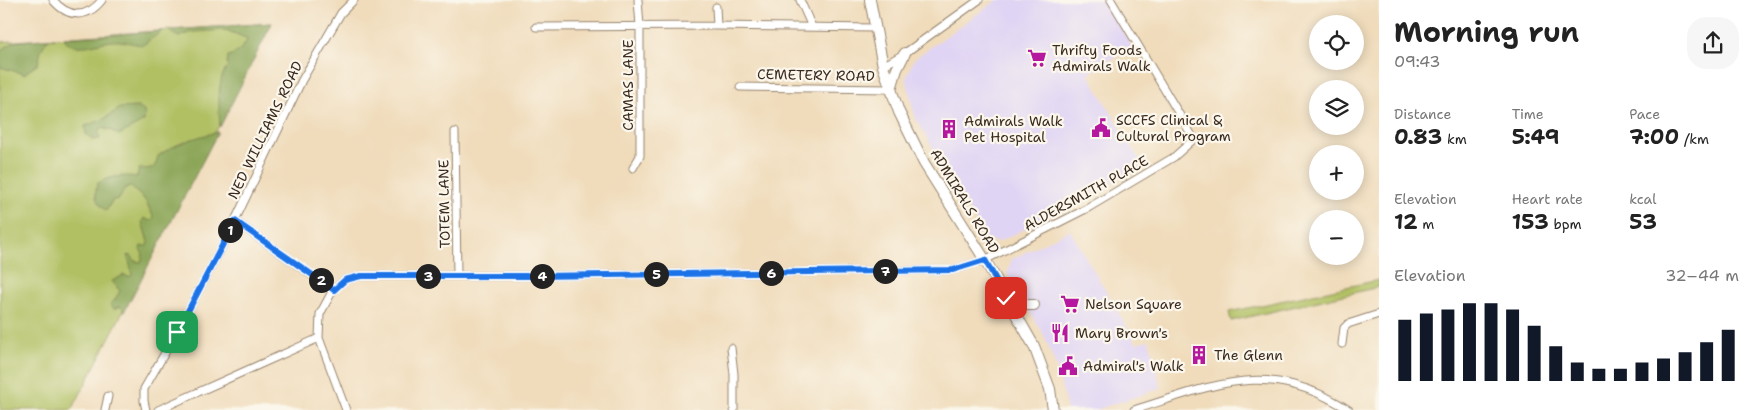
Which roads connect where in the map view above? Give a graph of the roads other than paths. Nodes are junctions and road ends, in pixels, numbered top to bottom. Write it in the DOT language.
graph roads {
  1 [pos="53,0"];
  2 [pos="102,0"];
  3 [pos="354,0"];
  4 [pos="638,0"];
  5 [pos="800,0"];
  6 [pos="870,0"];
  7 [pos="979,0"];
  8 [pos="1111,0"];
  9 [pos="716,7"];
  10 [pos="640,26"];
  11 [pos="716,26"];
  12 [pos="536,27"];
  13 [pos="812,27"];
  14 [pos="875,28"];
  15 [pos="906,53"];
  16 [pos="883,66"];
  17 [pos="740,87"];
  18 [pos="892,89"];
  19 [pos="455,132"];
  20 [pos="633,168"];
  21 [pos="235,221"];
  22 [pos="985,260"];
  23 [pos="457,276"];
  24 [pos="334,290"];
  25 [pos="1011,305"];
  26 [pos="1379,314"];
  27 [pos="1022,324"];
  28 [pos="319,338"];
  29 [pos="1342,344"];
  30 [pos="731,348"];
  31 [pos="108,396"];
  32 [pos="104,410"];
  33 [pos="146,410"];
  34 [pos="158,410"];
  35 [pos="346,410"];
  36 [pos="734,410"];
  37 [pos="1053,410"];
  38 [pos="1134,410"];
  39 [pos="1349,410"];
  1 -- 2 [label="street"];
  3 -- 21 [label="street, NED WILLIAMS ROAD"];
  4 -- 10 [label="street, CAMAS LANE"];
  5 -- 13 [label="street"];
  6 -- 14 [label="main road, ADMIRALS ROAD"];
  7 -- 15 [label="street"];
  8 -- 22 [label="street, ALDERSMITH PLACE"];
  9 -- 11 [label="street"];
  10 -- 11 [label="street"];
  10 -- 12 [label="street"];
  10 -- 20 [label="street, CAMAS LANE"];
  11 -- 13 [label="street"];
  13 -- 14 [label="street"];
  14 -- 16 [label="main road, ADMIRALS ROAD"];
  15 -- 16 [label="street"];
  15 -- 18 [label="main road"];
  16 -- 18 [label="main road, ADMIRALS ROAD"];
  17 -- 18 [label="street, CEMETERY ROAD"];
  18 -- 22 [label="main road, ADMIRALS ROAD"];
  19 -- 23 [label="street, TOTEM LANE"];
  21 -- 24 [label="street"];
  21 -- 33 [label="street, NED WILLIAMS ROAD"];
  22 -- 23 [label="street, ALDERSMITH PLACE"];
  22 -- 25 [label="main road, ADMIRALS ROAD"];
  23 -- 24 [label="street, ALDERSMITH PLACE"];
  24 -- 28 [label="street"];
  25 -- 27 [label="main road, ADMIRALS ROAD"];
  25 -- 27 [label="main road"];
  26 -- 29 [label="street"];
  27 -- 37 [label="main road, ADMIRALS ROAD"];
  28 -- 34 [label="street"];
  28 -- 35 [label="street"];
  30 -- 36 [label="street"];
  31 -- 32 [label="street"];
  38 -- 39 [label="street"];
}
